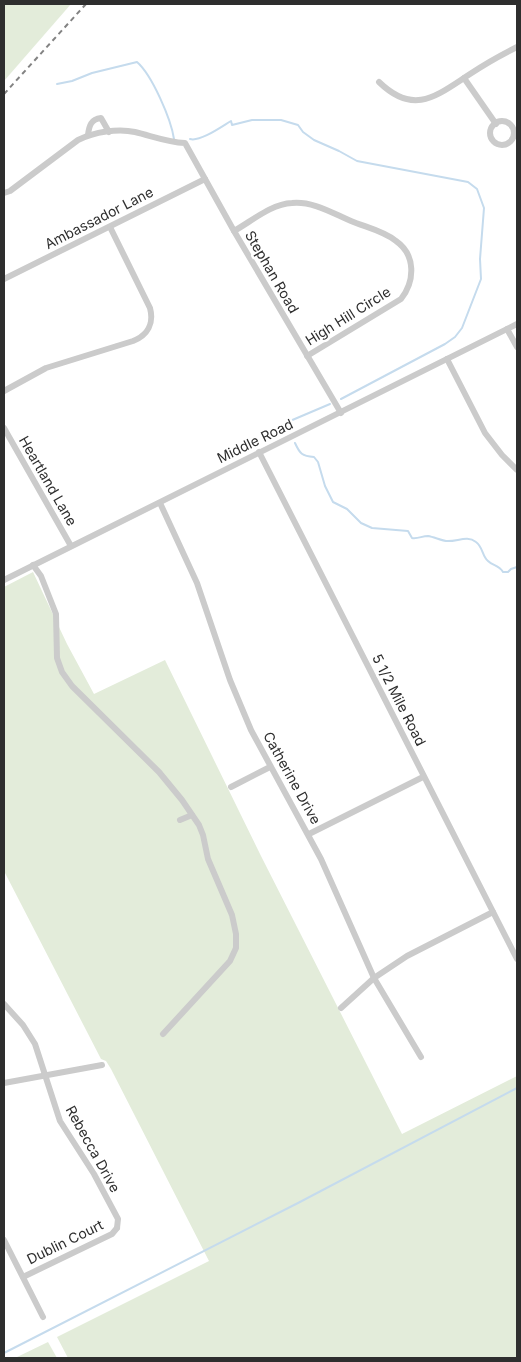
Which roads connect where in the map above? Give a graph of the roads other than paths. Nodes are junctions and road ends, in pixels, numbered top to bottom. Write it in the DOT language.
graph roads {
  1 [pos="517,47"];
  2 [pos="464,78"];
  3 [pos="379,82"];
  4 [pos="496,124"];
  5 [pos="109,132"];
  6 [pos="88,135"];
  7 [pos="205,179"];
  8 [pos="4,193"];
  9 [pos="110,227"];
  10 [pos="234,231"];
  11 [pos="4,280"];
  12 [pos="517,324"];
  13 [pos="508,329"];
  14 [pos="517,347"];
  15 [pos="307,356"];
  16 [pos="447,359"];
  17 [pos="4,390"];
  18 [pos="341,413"];
  19 [pos="4,428"];
  20 [pos="259,452"];
  21 [pos="517,470"];
  22 [pos="160,503"];
  23 [pos="71,546"];
  24 [pos="34,565"];
  25 [pos="4,580"];
  26 [pos="270,767"];
  27 [pos="423,777"];
  28 [pos="231,787"];
  29 [pos="192,815"];
  30 [pos="180,820"];
  31 [pos="309,834"];
  32 [pos="493,912"];
  33 [pos="517,960"];
  34 [pos="374,978"];
  35 [pos="4,1004"];
  36 [pos="341,1008"];
  37 [pos="163,1034"];
  38 [pos="421,1057"];
  39 [pos="102,1065"];
  40 [pos="46,1075"];
  41 [pos="4,1083"];
  42 [pos="120,1228"];
  43 [pos="4,1240"];
  44 [pos="23,1277"];
  45 [pos="43,1316"];
  1 -- 2 [label="street"];
  2 -- 3 [label="street"];
  2 -- 4 [label="street"];
  5 -- 6 [label="street"];
  5 -- 6 [label="street"];
  5 -- 7 [label="street, Stephan Road"];
  6 -- 8 [label="street"];
  7 -- 9 [label="street, Ambassador Lane"];
  7 -- 10 [label="street, Stephan Road"];
  9 -- 11 [label="street, Ambassador Lane"];
  9 -- 17 [label="street"];
  10 -- 15 [label="street, Stephan Road"];
  10 -- 15 [label="street, High Hill Circle"];
  12 -- 13 [label="street, Middle Road"];
  13 -- 14 [label="street"];
  13 -- 16 [label="street, Middle Road"];
  15 -- 18 [label="street, Stephan Road"];
  16 -- 18 [label="street, Middle Road"];
  16 -- 21 [label="street"];
  18 -- 20 [label="street, Middle Road"];
  19 -- 23 [label="street, Heartland Lane"];
  20 -- 22 [label="street, Middle Road"];
  20 -- 27 [label="street, 5 1/2 Mile Road"];
  22 -- 23 [label="street, Middle Road"];
  22 -- 26 [label="street, Catherine Drive"];
  23 -- 24 [label="street, Middle Road"];
  24 -- 25 [label="street, Middle Road"];
  24 -- 29 [label="street"];
  26 -- 28 [label="street"];
  26 -- 31 [label="street, Catherine Drive"];
  27 -- 31 [label="street"];
  27 -- 32 [label="street, 5 1/2 Mile Road"];
  29 -- 30 [label="street"];
  29 -- 37 [label="street"];
  31 -- 34 [label="street, Catherine Drive"];
  32 -- 33 [label="street, 5 1/2 Mile Road"];
  32 -- 34 [label="street"];
  34 -- 36 [label="street"];
  34 -- 38 [label="street, Catherine Drive"];
  35 -- 40 [label="street, Rebecca Drive"];
  39 -- 40 [label="street"];
  40 -- 41 [label="street"];
  40 -- 42 [label="street, Rebecca Drive"];
  42 -- 44 [label="street, Dublin Court"];
  43 -- 44 [label="street"];
  44 -- 45 [label="street"];
}
